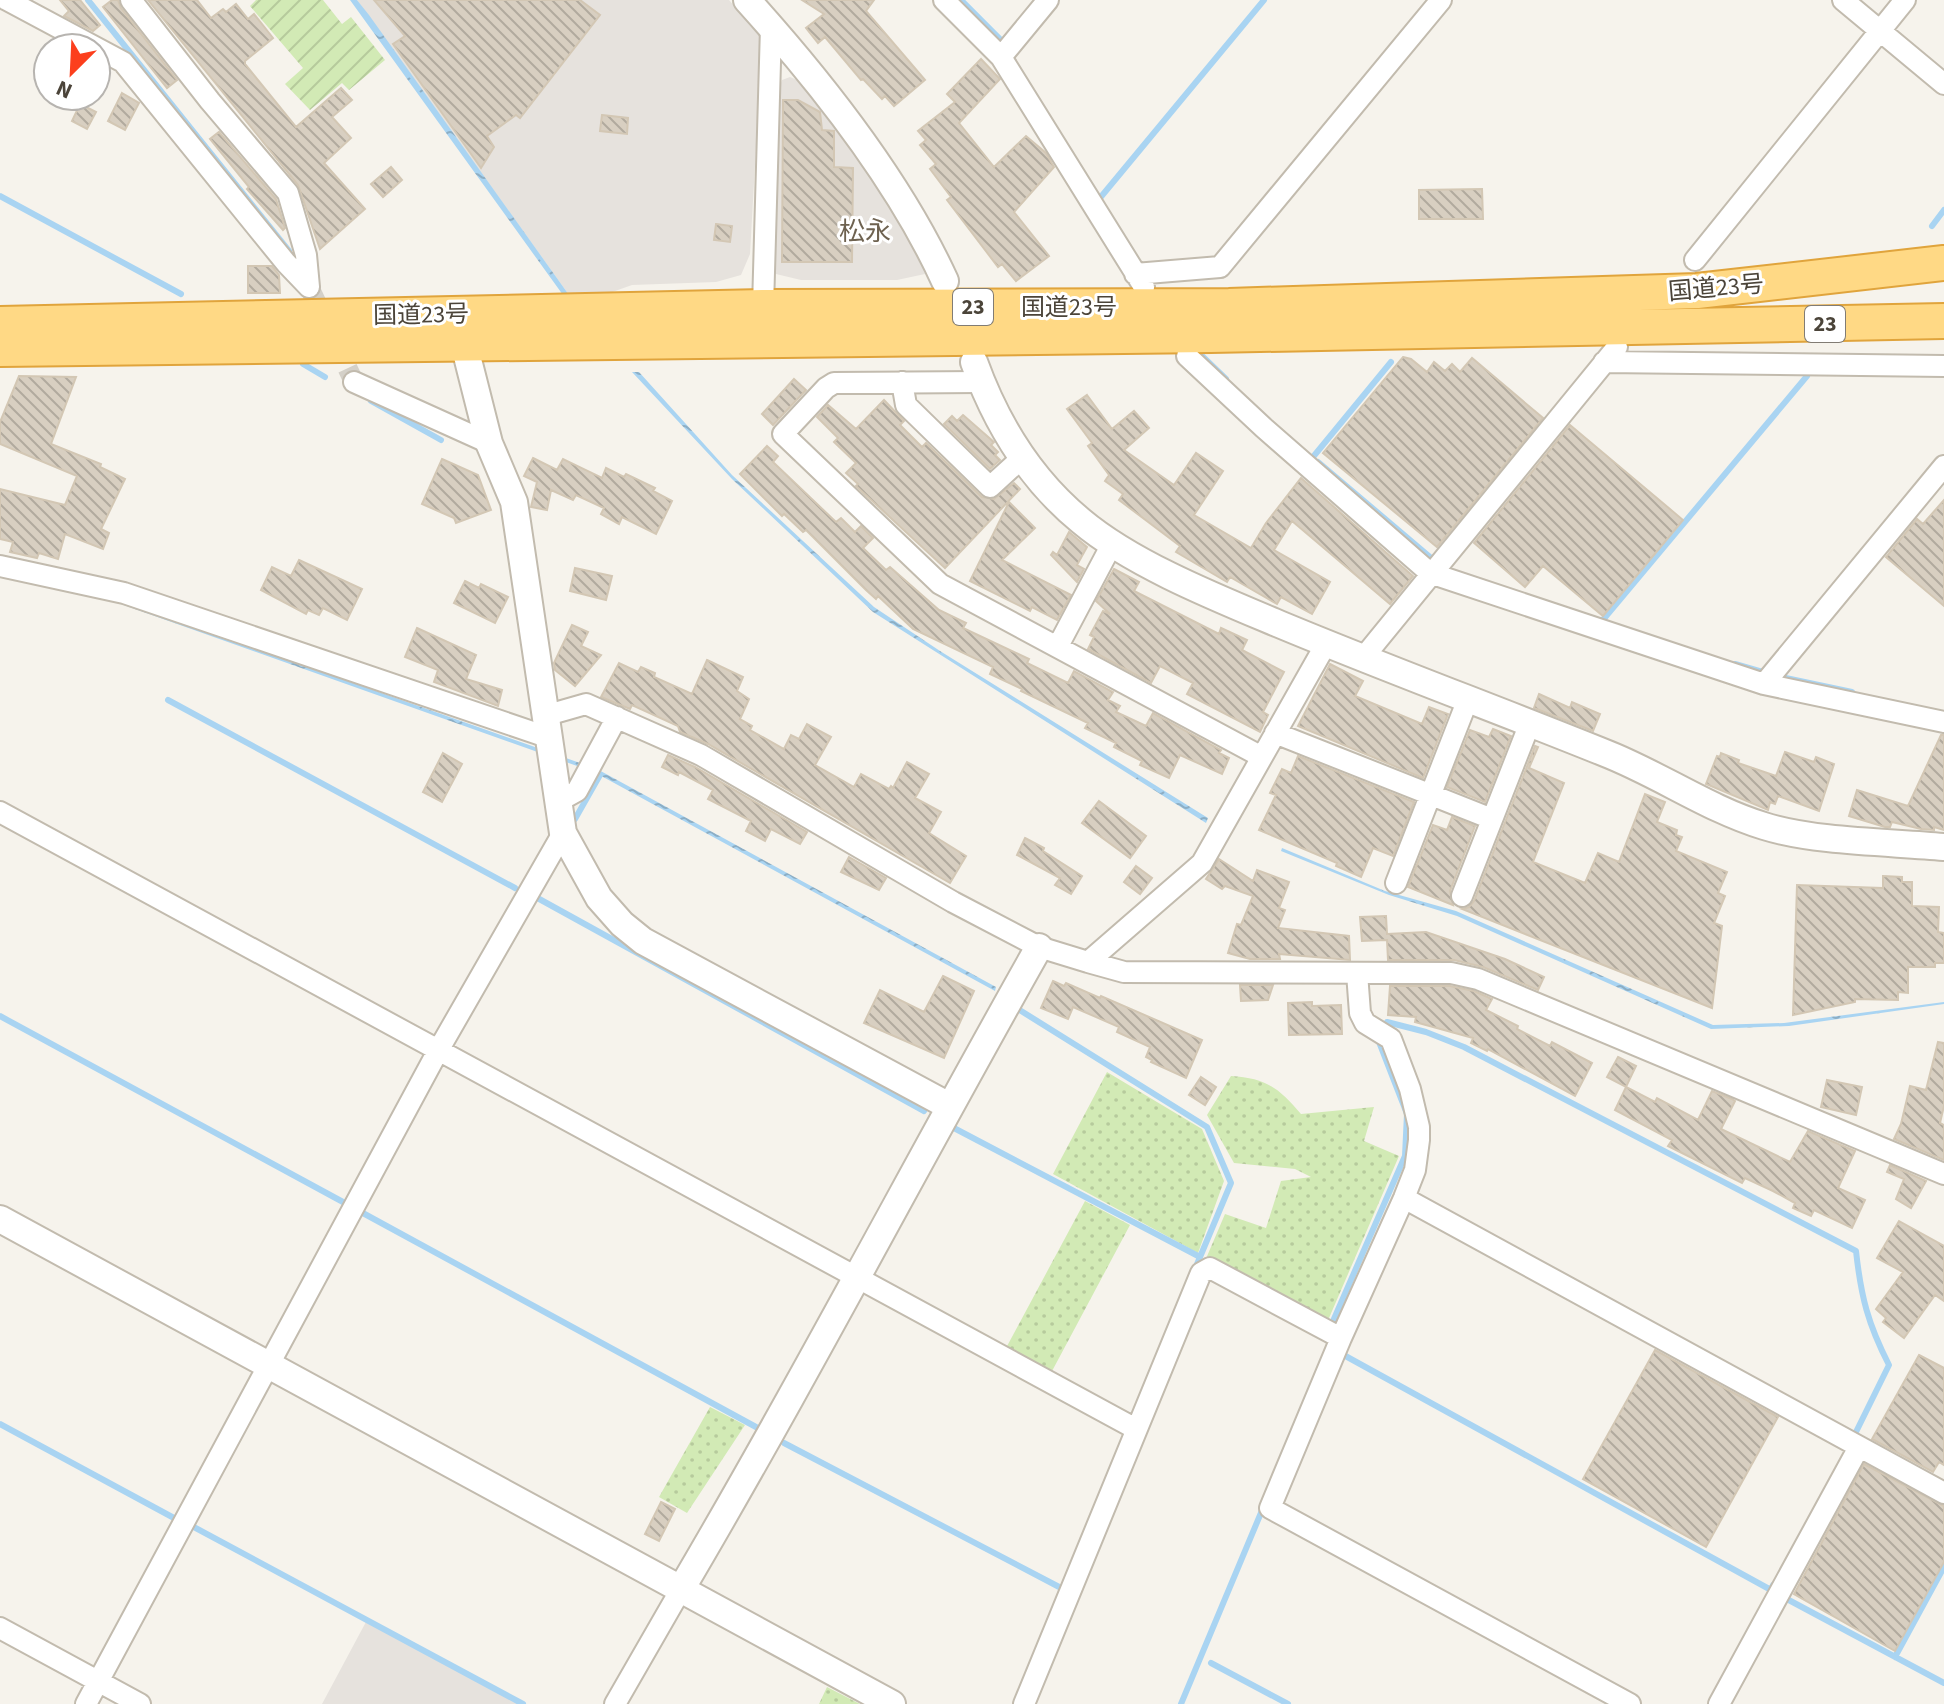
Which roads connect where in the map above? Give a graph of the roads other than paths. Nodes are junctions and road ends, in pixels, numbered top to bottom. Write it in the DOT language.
graph roads {
  1 [pos="7,0"];
  2 [pos="131,0"];
  3 [pos="747,0"];
  4 [pos="944,0"];
  5 [pos="1048,0"];
  6 [pos="1441,0"];
  7 [pos="1843,0"];
  8 [pos="1905,0"];
  9 [pos="771,27"];
  10 [pos="1879,30"];
  11 [pos="1001,57"];
  12 [pos="1944,84"];
  13 [pos="1695,260"];
  14 [pos="1944,263"];
  15 [pos="945,281"];
  16 [pos="763,307"];
  17 [pos="1944,321"];
  18 [pos="0,324"];
  19 [pos="464,344"];
  20 [pos="0,349"];
  21 [pos="1187,356"];
  22 [pos="1944,366"];
  23 [pos="978,372"];
  24 [pos="354,382"];
  25 [pos="902,382"];
  26 [pos="489,443"];
  27 [pos="1023,457"];
  28 [pos="1944,466"];
  29 [pos="1112,544"];
  30 [pos="0,566"];
  31 [pos="1430,573"];
  32 [pos="1326,644"];
  33 [pos="1058,646"];
  34 [pos="1363,658"];
  35 [pos="1769,677"];
  36 [pos="1468,699"];
  37 [pos="617,717"];
  38 [pos="1944,722"];
  39 [pos="1530,723"];
  40 [pos="1275,733"];
  41 [pos="550,741"];
  42 [pos="1262,757"];
  43 [pos="1431,795"];
  44 [pos="559,801"];
  45 [pos="0,812"];
  46 [pos="1492,819"];
  47 [pos="563,833"];
  48 [pos="1944,847"];
  49 [pos="1396,883"];
  50 [pos="1462,896"];
  51 [pos="1039,947"];
  52 [pos="1088,962"];
  53 [pos="1357,973"];
  54 [pos="439,1049"];
  55 [pos="949,1106"];
  56 [pos="1944,1174"];
  57 [pos="1404,1198"];
  58 [pos="0,1219"];
  59 [pos="858,1276"];
  60 [pos="1341,1338"];
  61 [pos="267,1365"];
  62 [pos="1136,1429"];
  63 [pos="1859,1447"];
  64 [pos="1944,1493"];
  65 [pos="680,1591"];
  66 [pos="0,1628"];
  67 [pos="98,1682"];
  68 [pos="86,1704"];
  69 [pos="140,1704"];
  70 [pos="615,1704"];
  71 [pos="892,1704"];
  72 [pos="1024,1704"];
  73 [pos="1630,1704"];
  74 [pos="1719,1704"];
  1 -- 2 [label="street"];
  3 -- 9 [label="street"];
  4 -- 11 [label="street"];
  5 -- 11 [label="street"];
  6 -- 11 [label="street"];
  7 -- 10 [label="street"];
  8 -- 10 [label="street"];
  9 -- 15 [label="street"];
  9 -- 16 [label="street"];
  10 -- 12 [label="street"];
  10 -- 13 [label="street"];
  14 -- 16 [label="highway, 国道23号 / 23"];
  16 -- 18 [label="highway, 国道23号 / 23"];
  17 -- 19 [label="highway, 国道23号 / 23"];
  19 -- 20 [label="highway, 国道23号 / 23"];
  19 -- 26 [label="street"];
  21 -- 31 [label="street"];
  22 -- 31 [label="street"];
  23 -- 25 [label="street"];
  23 -- 27 [label="street"];
  24 -- 26 [label="street"];
  25 -- 27 [label="street"];
  25 -- 33 [label="street"];
  26 -- 41 [label="street"];
  27 -- 29 [label="street"];
  28 -- 35 [label="street"];
  29 -- 32 [label="street"];
  29 -- 33 [label="street"];
  30 -- 41 [label="street"];
  31 -- 34 [label="street"];
  31 -- 35 [label="street"];
  32 -- 34 [label="street"];
  32 -- 40 [label="street"];
  33 -- 42 [label="street"];
  34 -- 36 [label="street"];
  35 -- 38 [label="street"];
  36 -- 39 [label="street"];
  36 -- 43 [label="street"];
  37 -- 41 [label="street"];
  37 -- 44 [label="street"];
  37 -- 51 [label="street"];
  39 -- 46 [label="street"];
  39 -- 48 [label="street"];
  40 -- 42 [label="street"];
  40 -- 43 [label="street"];
  41 -- 44 [label="street"];
  42 -- 52 [label="street"];
  43 -- 46 [label="street"];
  43 -- 49 [label="street"];
  44 -- 47 [label="street"];
  45 -- 54 [label="street"];
  46 -- 50 [label="street"];
  47 -- 54 [label="street"];
  47 -- 55 [label="street"];
  51 -- 52 [label="street"];
  51 -- 55 [label="street"];
  52 -- 53 [label="street"];
  53 -- 56 [label="street"];
  53 -- 57 [label="street"];
  54 -- 59 [label="street"];
  54 -- 61 [label="street"];
  55 -- 59 [label="street"];
  57 -- 60 [label="street"];
  57 -- 63 [label="street"];
  58 -- 61 [label="street"];
  59 -- 62 [label="street"];
  59 -- 65 [label="street"];
  60 -- 62 [label="street"];
  60 -- 73 [label="street"];
  61 -- 65 [label="street"];
  61 -- 67 [label="street"];
  62 -- 72 [label="street"];
  63 -- 64 [label="street"];
  63 -- 74 [label="street"];
  65 -- 70 [label="street"];
  65 -- 71 [label="street"];
  66 -- 67 [label="street"];
  67 -- 68 [label="street"];
  67 -- 69 [label="street"];
}
